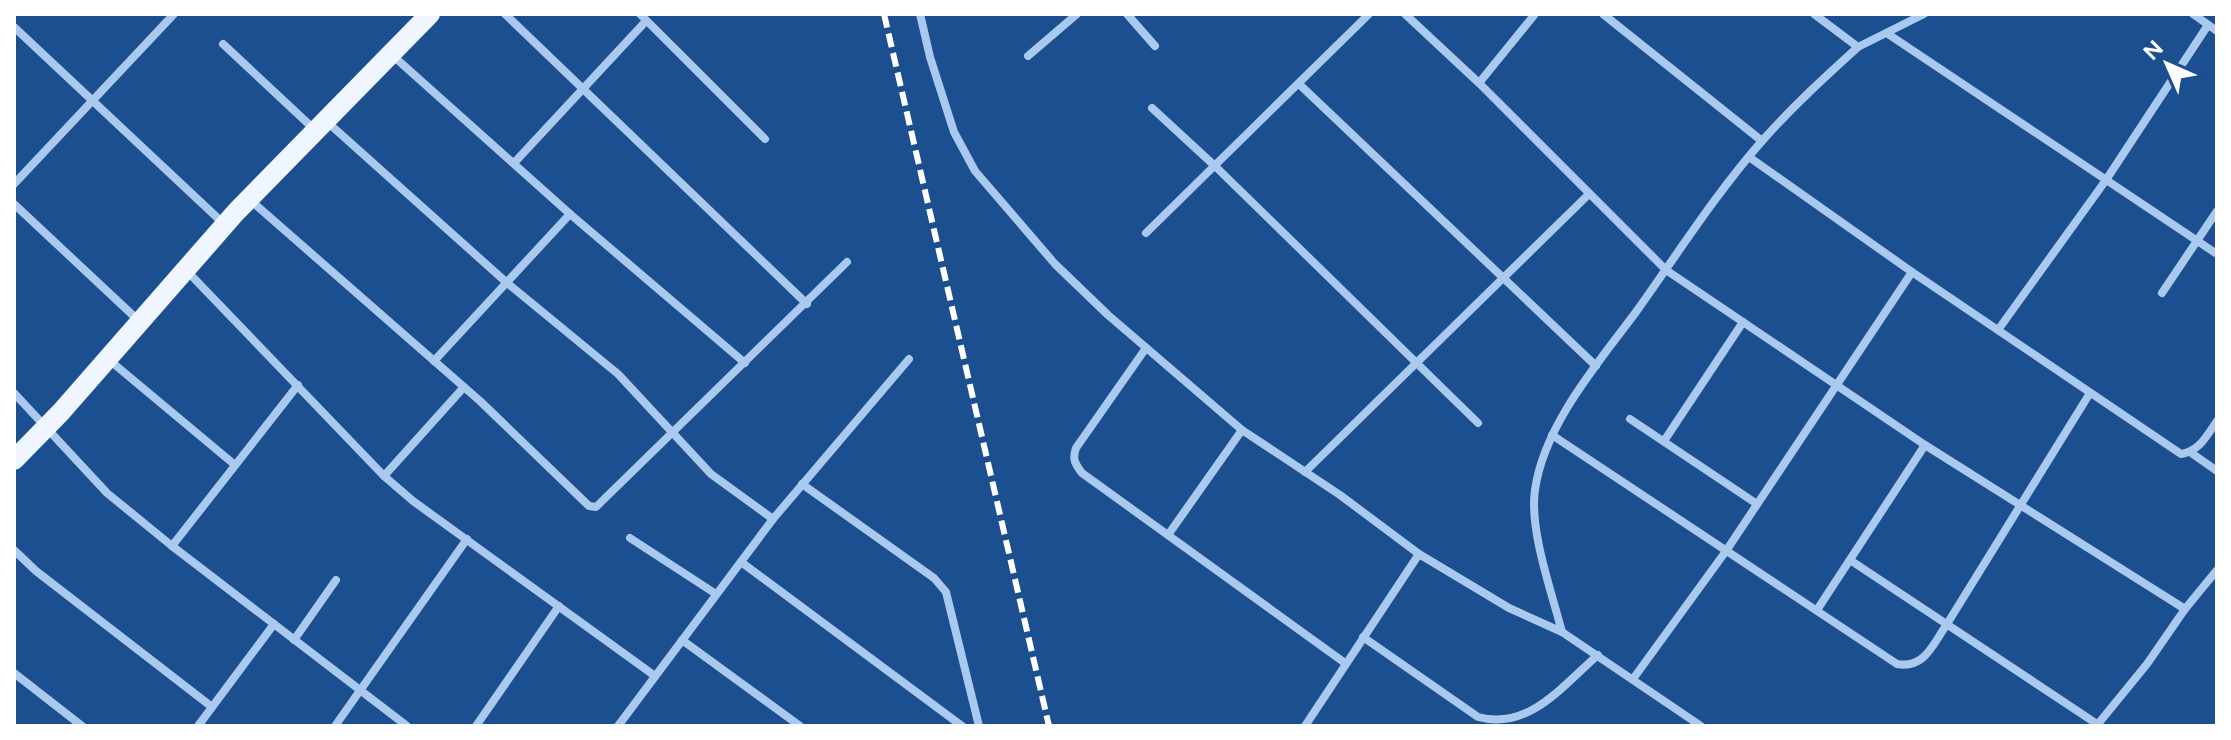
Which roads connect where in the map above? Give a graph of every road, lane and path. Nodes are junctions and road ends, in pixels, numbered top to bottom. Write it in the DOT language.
graph roads {
  1 [pos="174,14"];
  2 [pos="430,14"];
  3 [pos="505,14"];
  4 [pos="920,14"];
  5 [pos="1077,14"];
  6 [pos="1127,14"];
  7 [pos="1369,14"];
  8 [pos="1405,14"];
  9 [pos="1535,14"];
  10 [pos="1603,14"];
  11 [pos="1814,14"];
  12 [pos="1924,14"];
  13 [pos="2193,14"];
  14 [pos="643,17"];
  15 [pos="2208,25"];
  16 [pos="14,27"];
  17 [pos="2217,31"];
  18 [pos="1888,34"];
  19 [pos="223,44"];
  20 [pos="1155,46"];
  21 [pos="1858,47"];
  22 [pos="390,54"];
  23 [pos="1028,56"];
  24 [pos="1479,83"];
  25 [pos="1299,84"];
  26 [pos="583,90"];
  27 [pos="91,100"];
  28 [pos="1152,108"];
  29 [pos="320,125"];
  30 [pos="765,139"];
  31 [pos="1762,141"];
  32 [pos="1749,157"];
  33 [pos="514,163"];
  34 [pos="1216,167"];
  35 [pos="2106,180"];
  36 [pos="14,184"];
  37 [pos="1589,194"];
  38 [pos="249,198"];
  39 [pos="14,204"];
  40 [pos="2217,211"];
  41 [pos="570,214"];
  42 [pos="225,224"];
  43 [pos="1146,233"];
  44 [pos="2197,241"];
  45 [pos="2217,254"];
  46 [pos="847,262"];
  47 [pos="185,270"];
  48 [pos="1666,270"];
  49 [pos="1912,272"];
  50 [pos="1503,278"];
  51 [pos="506,282"];
  52 [pos="2162,293"];
  53 [pos="807,304"];
  54 [pos="140,322"];
  55 [pos="1743,322"];
  56 [pos="1998,330"];
  57 [pos="1146,348"];
  58 [pos="107,359"];
  59 [pos="909,359"];
  60 [pos="434,361"];
  61 [pos="1416,362"];
  62 [pos="745,363"];
  63 [pos="1596,366"];
  64 [pos="298,385"];
  65 [pos="1836,385"];
  66 [pos="464,387"];
  67 [pos="14,393"];
  68 [pos="2090,393"];
  69 [pos="1630,419"];
  70 [pos="2217,421"];
  71 [pos="1478,423"];
  72 [pos="46,428"];
  73 [pos="1242,430"];
  74 [pos="673,433"];
  75 [pos="1552,435"];
  76 [pos="1664,441"];
  77 [pos="1925,445"];
  78 [pos="2190,452"];
  79 [pos="14,460"];
  80 [pos="235,465"];
  81 [pos="2217,471"];
  82 [pos="1305,472"];
  83 [pos="384,476"];
  84 [pos="802,484"];
  85 [pos="1757,504"];
  86 [pos="2019,504"];
  87 [pos="773,519"];
  88 [pos="1168,535"];
  89 [pos="630,538"];
  90 [pos="467,539"];
  91 [pos="172,546"];
  92 [pos="14,550"];
  93 [pos="1726,551"];
  94 [pos="1419,554"];
  95 [pos="1850,560"];
  96 [pos="741,562"];
  97 [pos="2217,570"];
  98 [pos="336,580"];
  99 [pos="716,594"];
  100 [pos="559,606"];
  101 [pos="2185,609"];
  102 [pos="1817,610"];
  103 [pos="274,624"];
  104 [pos="1947,624"];
  105 [pos="1562,632"];
  106 [pos="1363,637"];
  107 [pos="294,640"];
  108 [pos="682,640"];
  109 [pos="1598,655"];
  110 [pos="1345,663"];
  111 [pos="14,673"];
  112 [pos="655,676"];
  113 [pos="1633,679"];
  114 [pos="361,692"];
  115 [pos="212,707"];
  116 [pos="1478,717"];
  117 [pos="620,722"];
  118 [pos="1521,722"];
  119 [pos="2099,725"];
  120 [pos="82,726"];
  121 [pos="198,726"];
  122 [pos="335,726"];
  123 [pos="407,726"];
  124 [pos="476,726"];
  125 [pos="634,726"];
  126 [pos="800,726"];
  127 [pos="962,726"];
  128 [pos="979,726"];
  129 [pos="1305,726"];
  130 [pos="1473,726"];
  131 [pos="1700,726"];
  1 -- 27 [label="street"];
  2 -- 22 [label="main road"];
  3 -- 26 [label="street"];
  4 -- 57 [label="street"];
  5 -- 23 [label="street"];
  6 -- 20 [label="street"];
  7 -- 25 [label="street"];
  8 -- 24 [label="street"];
  9 -- 24 [label="street"];
  10 -- 31 [label="street"];
  11 -- 21 [label="street"];
  12 -- 18 [label="street"];
  13 -- 15 [label="street"];
  14 -- 26 [label="street"];
  14 -- 30 [label="street"];
  15 -- 17 [label="street"];
  15 -- 35 [label="street"];
  16 -- 27 [label="street"];
  18 -- 21 [label="street"];
  18 -- 35 [label="street"];
  19 -- 29 [label="street"];
  21 -- 31 [label="street"];
  22 -- 29 [label="main road"];
  22 -- 33 [label="street"];
  24 -- 37 [label="street"];
  25 -- 34 [label="street"];
  25 -- 50 [label="street"];
  26 -- 33 [label="street"];
  26 -- 53 [label="street"];
  27 -- 36 [label="street"];
  27 -- 42 [label="street"];
  28 -- 34 [label="street"];
  29 -- 38 [label="main road"];
  29 -- 51 [label="street"];
  31 -- 32 [label="street"];
  32 -- 48 [label="street"];
  32 -- 49 [label="street"];
  33 -- 41 [label="street"];
  34 -- 43 [label="street"];
  34 -- 61 [label="street"];
  35 -- 44 [label="street"];
  35 -- 56 [label="street"];
  37 -- 48 [label="street"];
  37 -- 50 [label="street"];
  38 -- 42 [label="main road"];
  38 -- 60 [label="street"];
  39 -- 54 [label="street"];
  40 -- 44 [label="street"];
  41 -- 51 [label="street"];
  41 -- 62 [label="street"];
  42 -- 47 [label="main road"];
  44 -- 45 [label="street"];
  44 -- 52 [label="street"];
  46 -- 53 [label="street"];
  47 -- 54 [label="main road"];
  47 -- 64 [label="street"];
  48 -- 55 [label="street"];
  48 -- 63 [label="street"];
  49 -- 56 [label="street"];
  49 -- 65 [label="street"];
  50 -- 61 [label="street"];
  50 -- 63 [label="street"];
  51 -- 60 [label="street"];
  51 -- 74 [label="street"];
  53 -- 62 [label="street"];
  54 -- 58 [label="main road"];
  55 -- 65 [label="street"];
  55 -- 76 [label="street"];
  56 -- 68 [label="street"];
  57 -- 73 [label="street"];
  57 -- 88 [label="street"];
  58 -- 72 [label="main road"];
  58 -- 80 [label="street"];
  59 -- 84 [label="street"];
  60 -- 66 [label="street"];
  61 -- 71 [label="street"];
  61 -- 82 [label="street"];
  62 -- 74 [label="street"];
  63 -- 75 [label="street"];
  64 -- 80 [label="street"];
  64 -- 83 [label="street"];
  65 -- 77 [label="street"];
  65 -- 85 [label="street"];
  66 -- 74 [label="street"];
  66 -- 83 [label="street"];
  67 -- 72 [label="street"];
  68 -- 78 [label="street"];
  68 -- 86 [label="street"];
  69 -- 76 [label="street"];
  70 -- 78 [label="street"];
  72 -- 79 [label="main road"];
  72 -- 91 [label="street"];
  73 -- 82 [label="street"];
  73 -- 88 [label="street"];
  74 -- 87 [label="street"];
  75 -- 93 [label="street"];
  75 -- 105 [label="street"];
  76 -- 85 [label="street"];
  77 -- 86 [label="street"];
  77 -- 95 [label="street"];
  78 -- 81 [label="street"];
  80 -- 91 [label="street"];
  82 -- 94 [label="street"];
  83 -- 90 [label="street"];
  84 -- 87 [label="street"];
  84 -- 128 [label="street"];
  85 -- 93 [label="street"];
  86 -- 101 [label="street"];
  86 -- 104 [label="street"];
  87 -- 96 [label="street"];
  88 -- 110 [label="street"];
  89 -- 99 [label="street"];
  90 -- 100 [label="street"];
  90 -- 114 [label="street"];
  91 -- 103 [label="street"];
  92 -- 115 [label="street"];
  93 -- 102 [label="street"];
  93 -- 113 [label="street"];
  94 -- 105 [label="street"];
  94 -- 106 [label="street"];
  95 -- 102 [label="street"];
  95 -- 104 [label="street"];
  96 -- 99 [label="street"];
  96 -- 127 [label="street"];
  97 -- 101 [label="street"];
  98 -- 107 [label="street"];
  99 -- 108 [label="street"];
  100 -- 112 [label="street"];
  100 -- 124 [label="street"];
  101 -- 119 [label="street"];
  102 -- 104 [label="street"];
  103 -- 107 [label="street"];
  103 -- 115 [label="street"];
  104 -- 119 [label="street"];
  105 -- 109 [label="street"];
  106 -- 110 [label="street"];
  106 -- 116 [label="street"];
  107 -- 114 [label="street"];
  108 -- 112 [label="street"];
  108 -- 126 [label="street"];
  109 -- 113 [label="street"];
  109 -- 118 [label="street"];
  110 -- 129 [label="street"];
  111 -- 120 [label="street"];
  112 -- 117 [label="street"];
  113 -- 131 [label="street"];
  114 -- 122 [label="street"];
  114 -- 123 [label="street"];
  115 -- 121 [label="street"];
  116 -- 118 [label="street"];
  116 -- 130 [label="street"];
  117 -- 125 [label="street"];
}
